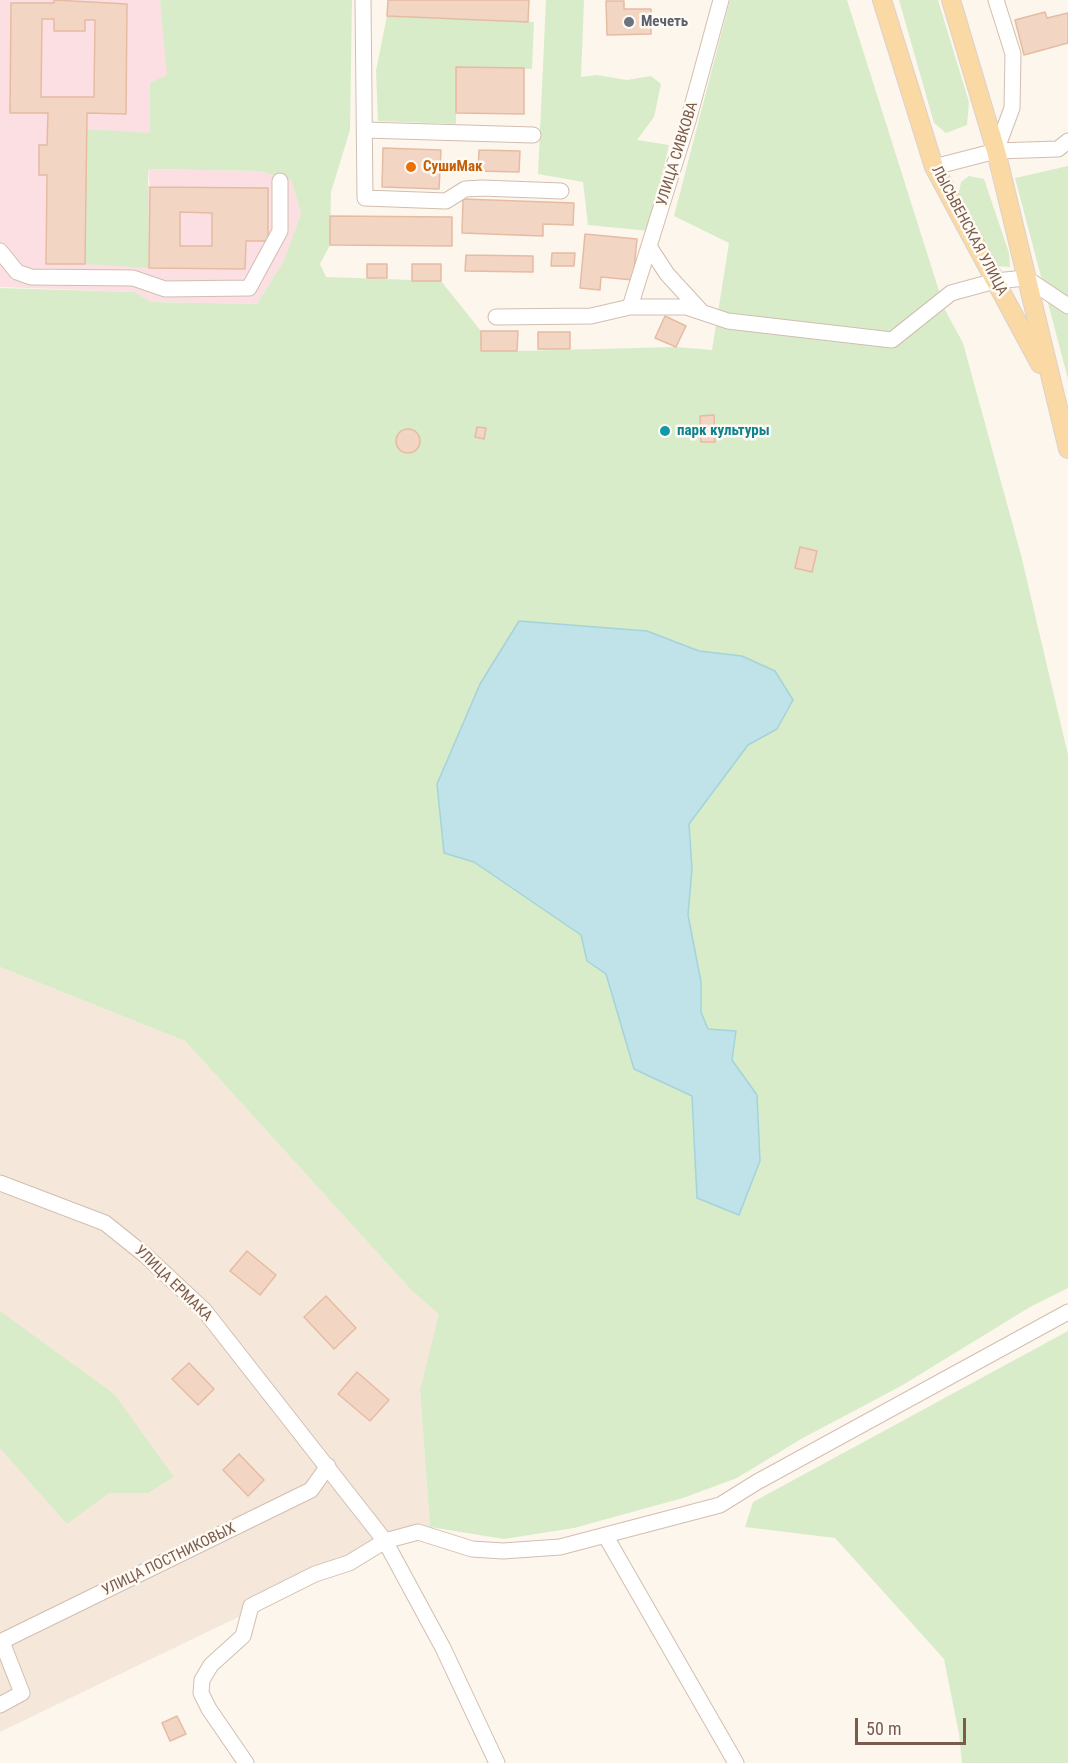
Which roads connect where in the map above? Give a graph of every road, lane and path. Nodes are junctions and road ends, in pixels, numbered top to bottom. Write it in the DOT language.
graph roads {
  1 [pos="363,0"];
  2 [pos="721,0"];
  3 [pos="882,0"];
  4 [pos="951,0"];
  5 [pos="996,0"];
  6 [pos="365,130"];
  7 [pos="533,135"];
  8 [pos="1068,141"];
  9 [pos="996,151"];
  10 [pos="934,167"];
  11 [pos="280,181"];
  12 [pos="561,192"];
  13 [pos="650,248"];
  14 [pos="0,251"];
  15 [pos="1026,278"];
  16 [pos="995,281"];
  17 [pos="1068,306"];
  18 [pos="630,307"];
  19 [pos="705,315"];
  20 [pos="496,317"];
  21 [pos="1052,386"];
  22 [pos="1068,449"];
  23 [pos="0,1183"];
  24 [pos="1068,1312"];
  25 [pos="328,1466"];
  26 [pos="605,1535"];
  27 [pos="385,1541"];
  28 [pos="1,1642"];
  29 [pos="0,1705"];
  30 [pos="246,1763"];
  31 [pos="497,1763"];
  32 [pos="736,1763"];
  1 -- 6 [label="street"];
  2 -- 13 [label="street, УЛИЦА СИВКОВА"];
  3 -- 10 [label="main road, ЛЫСЬВЕНСКАЯ УЛИЦА"];
  4 -- 9 [label="main road, ЛЫСЬВЕНСКАЯ УЛИЦА"];
  5 -- 9 [label="street"];
  6 -- 7 [label="street"];
  6 -- 12 [label="street"];
  8 -- 9 [label="street"];
  9 -- 10 [label="street"];
  9 -- 15 [label="main road, ЛЫСЬВЕНСКАЯ УЛИЦА"];
  10 -- 16 [label="main road, ЛЫСЬВЕНСКАЯ УЛИЦА"];
  11 -- 14 [label="street"];
  13 -- 18 [label="street, УЛИЦА СИВКОВА"];
  13 -- 19 [label="street"];
  15 -- 16 [label="street"];
  15 -- 17 [label="street"];
  15 -- 21 [label="main road, ЛЫСЬВЕНСКАЯ УЛИЦА"];
  16 -- 19 [label="street"];
  16 -- 21 [label="main road, ЛЫСЬВЕНСКАЯ УЛИЦА"];
  18 -- 19 [label="street"];
  18 -- 20 [label="street"];
  21 -- 22 [label="main road, ЛЫСЬВЕНСКАЯ УЛИЦА"];
  23 -- 25 [label="street, УЛИЦА ЕРМАКА"];
  24 -- 26 [label="street"];
  25 -- 27 [label="street, УЛИЦА ЕРМАКА"];
  25 -- 28 [label="street, УЛИЦА ПОСТНИКОВЫХ"];
  26 -- 27 [label="street"];
  26 -- 32 [label="street"];
  27 -- 30 [label="street"];
  27 -- 31 [label="street, УЛИЦА ЕРМАКА"];
  28 -- 29 [label="street"];
}
